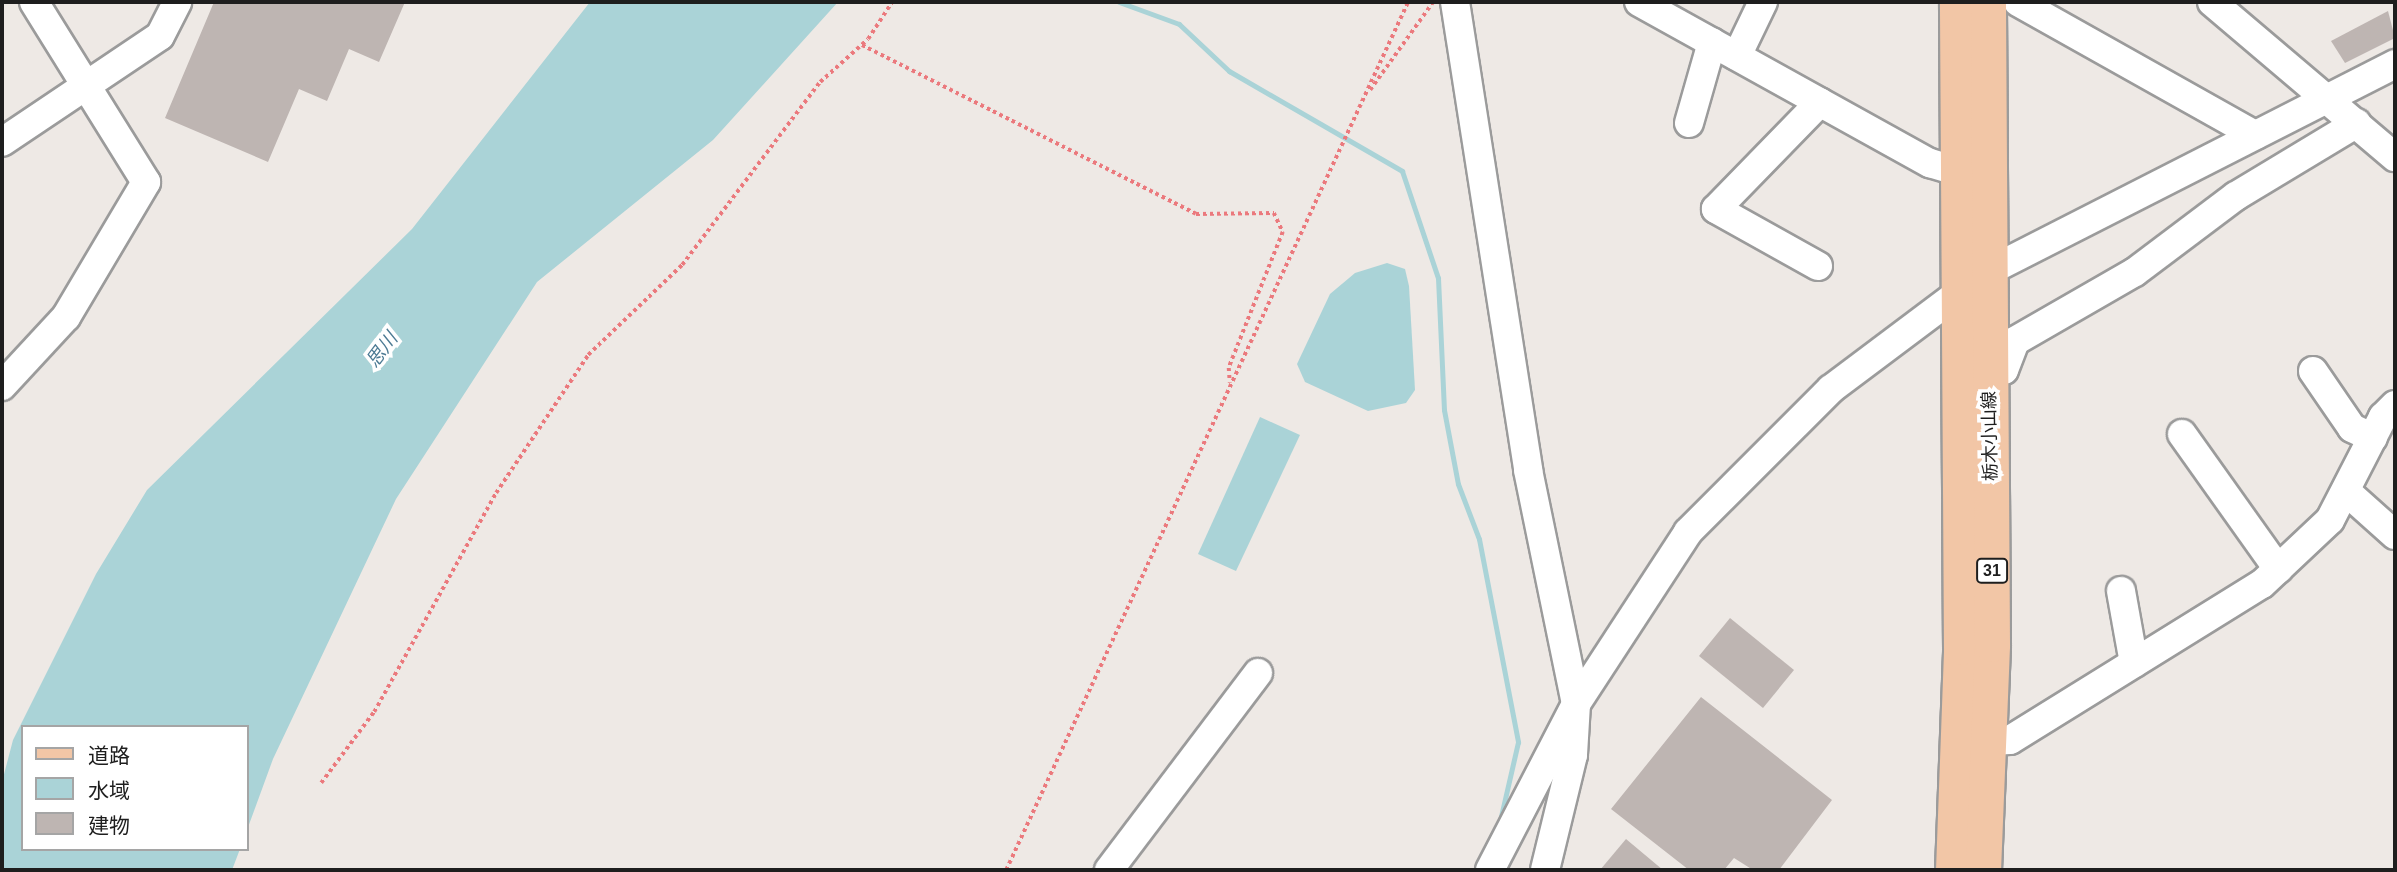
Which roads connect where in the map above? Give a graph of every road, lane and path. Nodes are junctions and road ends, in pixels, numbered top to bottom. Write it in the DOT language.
graph roads {
  1 [pos="34,2"];
  2 [pos="177,2"];
  3 [pos="892,2"];
  4 [pos="1408,2"];
  5 [pos="1433,2"];
  6 [pos="1455,2"];
  7 [pos="1639,2"];
  8 [pos="1763,2"];
  9 [pos="1957,2"];
  10 [pos="1988,2"];
  11 [pos="2018,2"];
  12 [pos="2212,2"];
  13 [pos="1712,42"];
  14 [pos="862,45"];
  15 [pos="1737,56"];
  16 [pos="2395,64"];
  17 [pos="86,86"];
  18 [pos="1365,97"];
  19 [pos="2328,99"];
  20 [pos="1820,102"];
  21 [pos="1689,123"];
  22 [pos="2357,123"];
  23 [pos="2255,135"];
  24 [pos="2,142"];
  25 [pos="2395,157"];
  26 [pos="1956,171"];
  27 [pos="1818,266"];
  28 [pos="1987,272"];
  29 [pos="1958,291"];
  30 [pos="2313,371"];
  31 [pos="1989,372"];
  32 [pos="1230,384"];
  33 [pos="2,386"];
  34 [pos="2395,405"];
  35 [pos="2182,434"];
  36 [pos="2373,438"];
  37 [pos="2348,492"];
  38 [pos="2395,536"];
  39 [pos="2278,569"];
  40 [pos="2122,591"];
  41 [pos="2134,663"];
  42 [pos="1258,673"];
  43 [pos="1576,704"];
  44 [pos="1975,742"];
  45 [pos="321,783"];
  46 [pos="1006,870"];
  47 [pos="1109,870"];
  48 [pos="1490,870"];
  49 [pos="1545,870"];
  50 [pos="1953,870"];
  51 [pos="1983,870"];
  1 -- 17 [label="street"];
  2 -- 17 [label="street"];
  3 -- 14 [label="path"];
  4 -- 18 [label="path"];
  5 -- 18 [label="path"];
  6 -- 43 [label="street"];
  7 -- 13 [label="street"];
  8 -- 15 [label="street"];
  9 -- 26 [label="main road, 栃木小山線 / 31"];
  10 -- 28 [label="main road, 栃木小山線 / 31"];
  11 -- 23 [label="street"];
  12 -- 19 [label="street"];
  13 -- 15 [label="street"];
  13 -- 21 [label="street"];
  14 -- 32 [label="path"];
  14 -- 45 [label="path"];
  15 -- 20 [label="street"];
  16 -- 19 [label="street"];
  17 -- 24 [label="street"];
  17 -- 33 [label="street"];
  18 -- 32 [label="path"];
  19 -- 22 [label="street"];
  19 -- 23 [label="street"];
  20 -- 26 [label="street"];
  20 -- 27 [label="street"];
  22 -- 25 [label="street"];
  22 -- 31 [label="street"];
  23 -- 28 [label="street"];
  26 -- 29 [label="main road, 栃木小山線 / 31"];
  28 -- 29 [label="street"];
  28 -- 31 [label="main road, 栃木小山線 / 31"];
  29 -- 43 [label="street"];
  29 -- 44 [label="main road, 栃木小山線 / 31"];
  30 -- 36 [label="street"];
  31 -- 44 [label="main road, 栃木小山線 / 31"];
  32 -- 46 [label="path"];
  34 -- 36 [label="street"];
  35 -- 39 [label="street"];
  36 -- 37 [label="street"];
  37 -- 38 [label="street"];
  37 -- 39 [label="street"];
  39 -- 41 [label="street"];
  40 -- 41 [label="street"];
  41 -- 44 [label="street"];
  42 -- 47 [label="street"];
  43 -- 48 [label="street"];
  43 -- 49 [label="street"];
  44 -- 50 [label="main road, 栃木小山線 / 31"];
  44 -- 51 [label="main road, 栃木小山線 / 31"];
}
